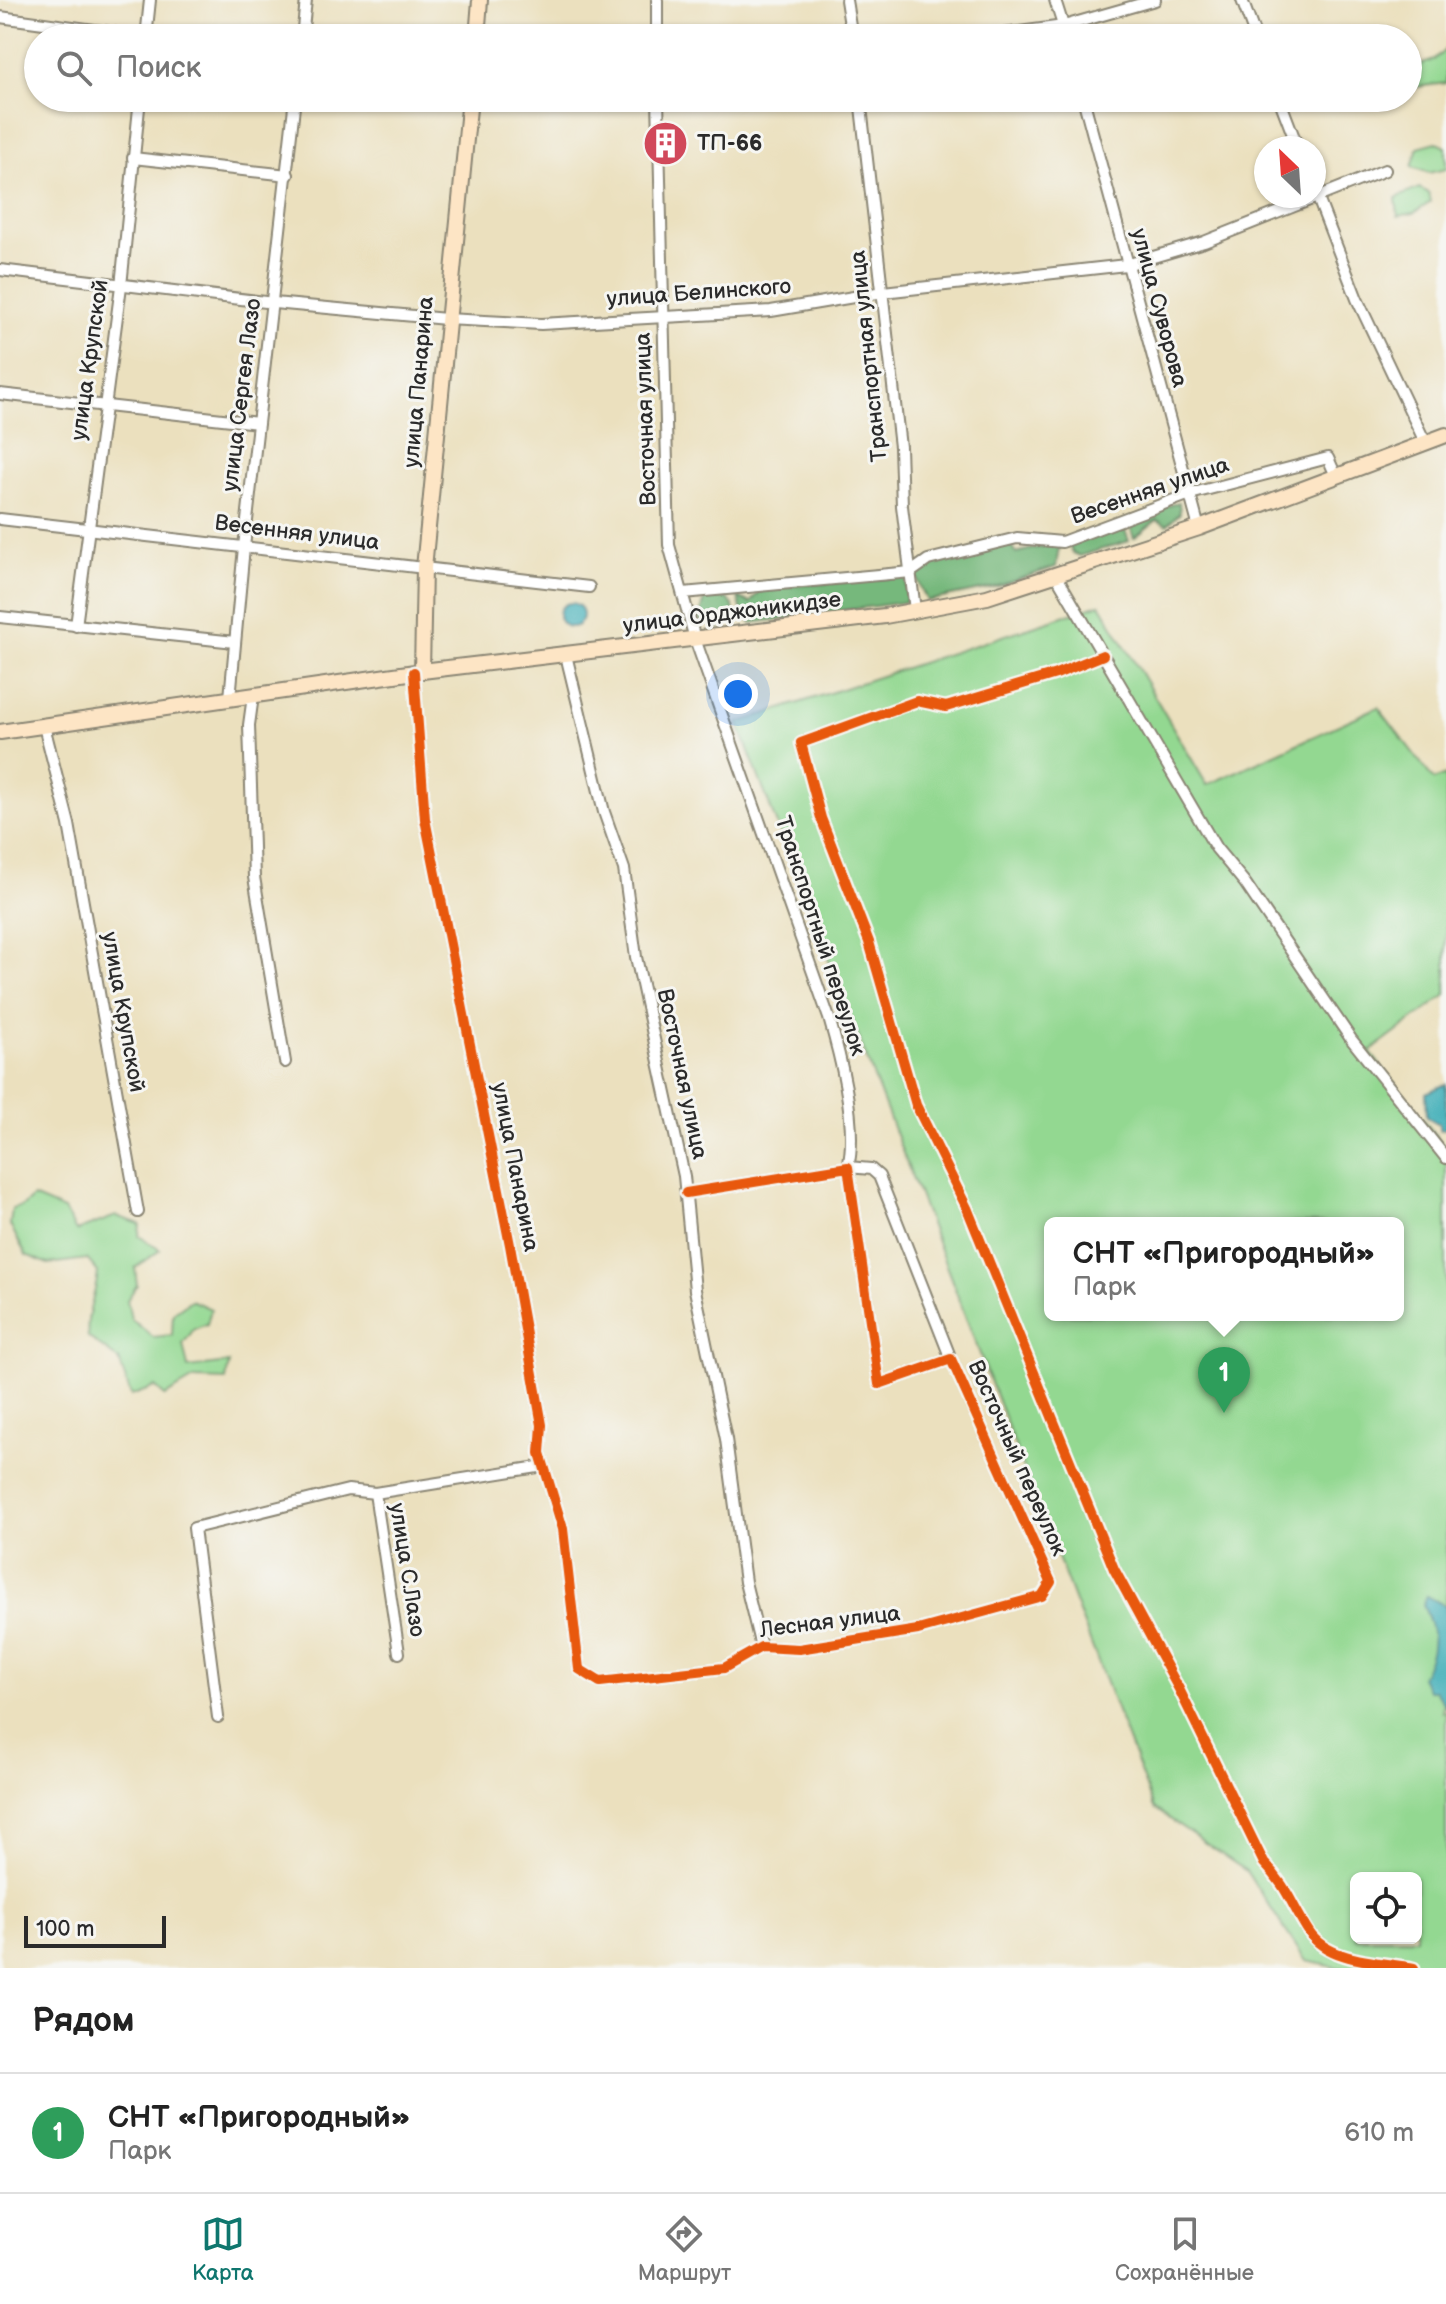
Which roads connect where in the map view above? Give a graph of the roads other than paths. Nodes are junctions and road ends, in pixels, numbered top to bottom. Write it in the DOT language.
graph roads {
  1 [pos="150,0"];
  2 [pos="306,0"];
  3 [pos="480,0"];
  4 [pos="657,0"];
  5 [pos="846,0"];
  6 [pos="1055,0"];
  7 [pos="1155,0"];
  8 [pos="1242,0"];
  9 [pos="0,17"];
  10 [pos="49,24"];
  11 [pos="147,24"];
  12 [pos="303,24"];
  13 [pos="478,24"];
  14 [pos="657,24"];
  15 [pos="850,24"];
  16 [pos="1063,24"];
  17 [pos="1071,24"];
  18 [pos="1251,24"];
  19 [pos="138,112"];
  20 [pos="294,112"];
  21 [pos="468,112"];
  22 [pos="658,112"];
  23 [pos="862,112"];
  24 [pos="1087,112"];
  25 [pos="1284,112"];
  26 [pos="1293,136"];
  27 [pos="133,158"];
  28 [pos="1385,170"];
  29 [pos="288,175"];
  30 [pos="1326,190"];
  31 [pos="1282,208"];
  32 [pos="1322,208"];
  33 [pos="1126,265"];
  34 [pos="0,270"];
  35 [pos="121,286"];
  36 [pos="883,292"];
  37 [pos="274,303"];
  38 [pos="663,318"];
  39 [pos="446,319"];
  40 [pos="0,394"];
  41 [pos="104,406"];
  42 [pos="258,423"];
  43 [pos="1446,435"];
  44 [pos="1425,442"];
  45 [pos="1336,476"];
  46 [pos="1190,494"];
  47 [pos="0,519"];
  48 [pos="88,528"];
  49 [pos="1199,528"];
  50 [pos="244,547"];
  51 [pos="424,568"];
  52 [pos="911,572"];
  53 [pos="1056,575"];
  54 [pos="589,587"];
  55 [pos="683,593"];
  56 [pos="915,610"];
  57 [pos="0,617"];
  58 [pos="76,626"];
  59 [pos="695,639"];
  60 [pos="235,642"];
  61 [pos="566,655"];
  62 [pos="1103,655"];
  63 [pos="418,672"];
  64 [pos="253,696"];
  65 [pos="230,698"];
  66 [pos="44,726"];
  67 [pos="0,732"];
  68 [pos="285,1062"];
  69 [pos="1446,1158"];
  70 [pos="848,1167"];
  71 [pos="686,1193"];
  72 [pos="138,1212"];
  73 [pos="951,1359"];
  74 [pos="544,1466"];
  75 [pos="375,1493"];
  76 [pos="1042,1596"];
  77 [pos="761,1647"];
  78 [pos="399,1653"];
  79 [pos="579,1669"];
  80 [pos="218,1717"];
  81 [pos="1414,1968"];
  1 -- 11 [label="street"];
  2 -- 12 [label="street"];
  3 -- 13 [label="main road"];
  4 -- 14 [label="street"];
  5 -- 15 [label="street"];
  6 -- 16 [label="street"];
  7 -- 17 [label="street"];
  8 -- 18 [label="street"];
  9 -- 10 [label="street"];
  19 -- 27 [label="street, улица Крупской"];
  20 -- 29 [label="street, улица Сергея Лазо"];
  21 -- 39 [label="main road, улица Панарина"];
  22 -- 38 [label="street, Восточная улица"];
  23 -- 36 [label="street, Транспортная улица"];
  24 -- 33 [label="street, улица Суворова"];
  25 -- 26 [label="street"];
  27 -- 29 [label="street"];
  27 -- 35 [label="street, улица Крупской"];
  28 -- 30 [label="street, улица Белинского"];
  29 -- 37 [label="street, улица Сергея Лазо"];
  31 -- 33 [label="street, улица Белинского"];
  32 -- 44 [label="street"];
  33 -- 36 [label="street, улица Белинского"];
  33 -- 46 [label="street, улица Суворова"];
  34 -- 35 [label="street, улица Белинского"];
  35 -- 37 [label="street, улица Белинского"];
  35 -- 41 [label="street, улица Крупской"];
  36 -- 38 [label="street, улица Белинского"];
  36 -- 52 [label="street, Транспортная улица"];
  37 -- 39 [label="street, улица Белинского"];
  37 -- 42 [label="street, улица Сергея Лазо"];
  38 -- 39 [label="street, улица Белинского"];
  38 -- 55 [label="street, Восточная улица"];
  39 -- 51 [label="main road, улица Панарина"];
  40 -- 41 [label="street"];
  41 -- 42 [label="street"];
  41 -- 48 [label="street, улица Крупской"];
  42 -- 50 [label="street, улица Сергея Лазо"];
  43 -- 44 [label="main road, улица Орджоникидзе"];
  44 -- 45 [label="main road, улица Орджоникидзе"];
  45 -- 46 [label="street, Весенняя улица"];
  45 -- 49 [label="main road, улица Орджоникидзе"];
  46 -- 49 [label="street, улица Суворова"];
  46 -- 52 [label="street, Весенняя улица"];
  47 -- 48 [label="street, Весенняя улица"];
  48 -- 50 [label="street, Весенняя улица"];
  48 -- 58 [label="street, улица Крупской"];
  49 -- 53 [label="main road, улица Орджоникидзе"];
  50 -- 51 [label="street, Весенняя улица"];
  50 -- 60 [label="street, улица Сергея Лазо"];
  51 -- 54 [label="street, Весенняя улица"];
  51 -- 63 [label="main road, улица Панарина"];
  52 -- 55 [label="street, Весенняя улица"];
  52 -- 56 [label="street, Транспортная улица"];
  53 -- 56 [label="main road, улица Орджоникидзе"];
  53 -- 62 [label="street"];
  55 -- 59 [label="street, Восточная улица"];
  56 -- 59 [label="main road, улица Орджоникидзе"];
  57 -- 58 [label="street"];
  58 -- 60 [label="street"];
  59 -- 61 [label="main road, улица Орджоникидзе"];
  59 -- 70 [label="street, Транспортный переулок"];
  60 -- 65 [label="street, улица Сергея Лазо"];
  61 -- 63 [label="main road, улица Орджоникидзе"];
  61 -- 71 [label="street, Восточная улица"];
  62 -- 69 [label="street"];
  62 -- 81 [label="street"];
  63 -- 64 [label="main road, улица Орджоникидзе"];
  63 -- 74 [label="street, улица Панарина"];
  64 -- 65 [label="main road, улица Орджоникидзе"];
  64 -- 68 [label="street"];
  65 -- 66 [label="main road, улица Орджоникидзе"];
  66 -- 67 [label="main road, улица Орджоникидзе"];
  66 -- 72 [label="street, улица Крупской"];
  70 -- 71 [label="street"];
  70 -- 73 [label="street"];
  70 -- 73 [label="street, Восточный переулок"];
  71 -- 77 [label="street, Восточная улица"];
  73 -- 76 [label="street, Восточный переулок"];
  74 -- 75 [label="street"];
  74 -- 79 [label="street, улица Панарина"];
  75 -- 78 [label="street, улица С.Лазо"];
  75 -- 80 [label="street"];
  76 -- 77 [label="street, Лесная улица"];
  77 -- 79 [label="street, Лесная улица"];
}
